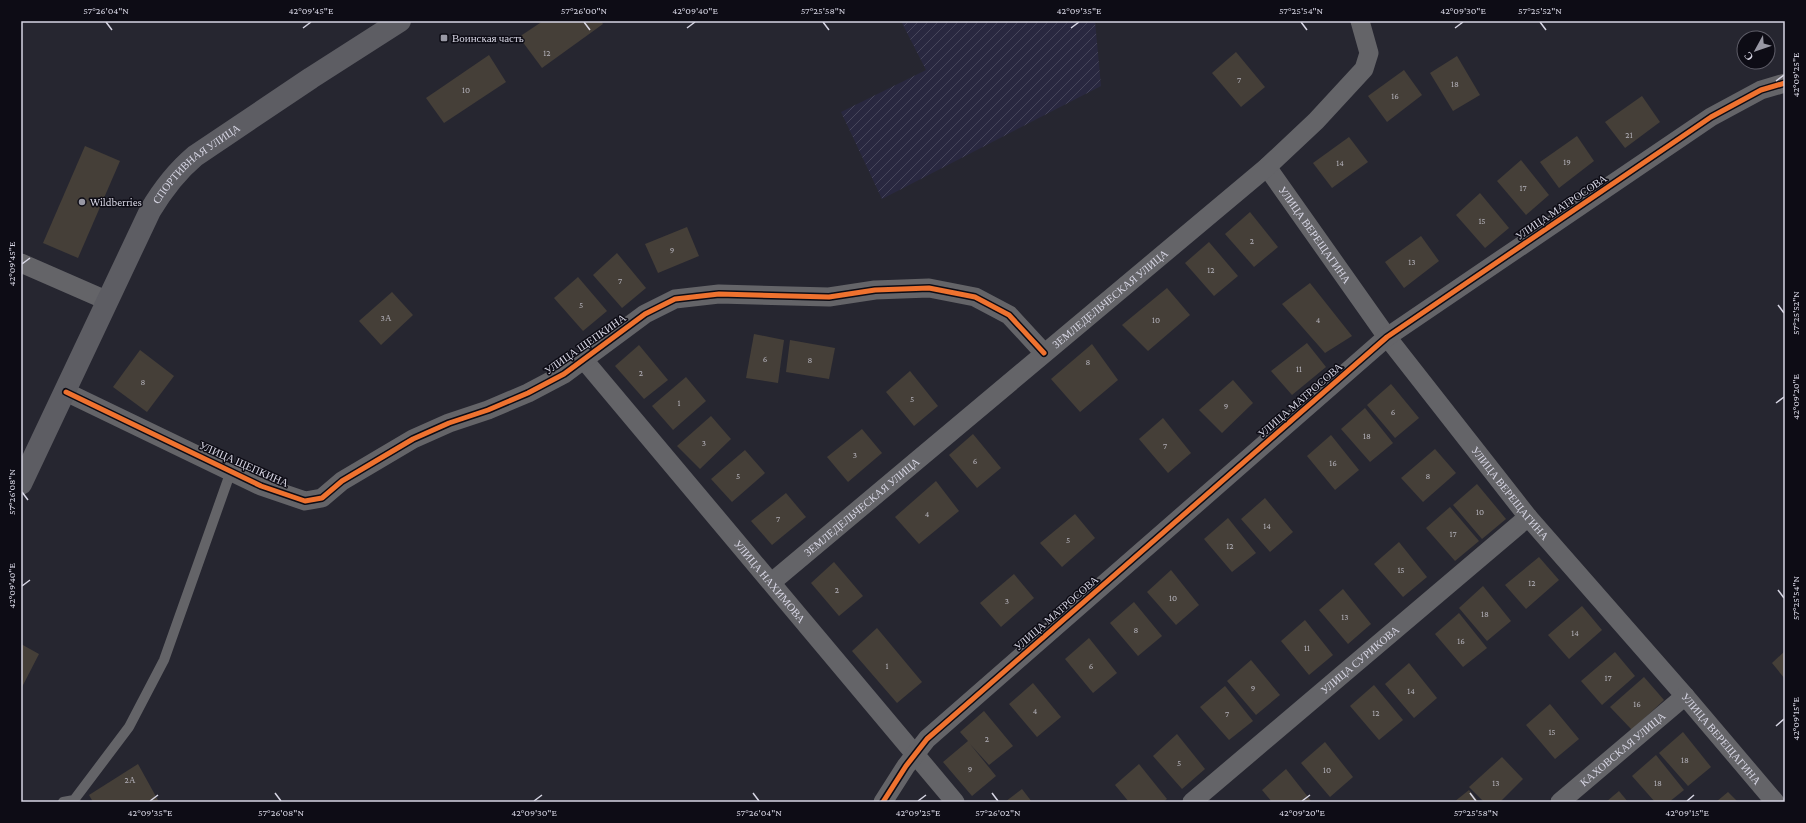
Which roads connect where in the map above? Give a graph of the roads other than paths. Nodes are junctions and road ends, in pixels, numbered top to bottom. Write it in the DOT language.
graph roads {
  1 [pos="400,21"];
  2 [pos="1360,21"];
  3 [pos="1785,83"];
  4 [pos="1267,167"];
  5 [pos="21,263"];
  6 [pos="108,301"];
  7 [pos="1387,337"];
  8 [pos="1044,353"];
  9 [pos="584,360"];
  10 [pos="66,392"];
  11 [pos="231,471"];
  12 [pos="21,484"];
  13 [pos="1528,517"];
  14 [pos="772,582"];
  15 [pos="1685,696"];
  16 [pos="915,754"];
  17 [pos="75,801"];
  18 [pos="63,802"];
  19 [pos="884,802"];
  20 [pos="955,802"];
  21 [pos="1192,802"];
  22 [pos="1560,802"];
  23 [pos="1775,802"];
  1 -- 6 [label="street, СПОРТИВНАЯ УЛИЦА"];
  2 -- 4 [label="street, ЗЕМЛЕДЕЛЬЧЕСКАЯ УЛИЦА"];
  3 -- 7 [label="street, УЛИЦА МАТРОСОВА"];
  4 -- 7 [label="street, УЛИЦА ВЕРЕЩАГИНА"];
  4 -- 8 [label="street, ЗЕМЛЕДЕЛЬЧЕСКАЯ УЛИЦА"];
  5 -- 6 [label="street"];
  6 -- 10 [label="street, СПОРТИВНАЯ УЛИЦА"];
  7 -- 13 [label="street, УЛИЦА ВЕРЕЩАГИНА"];
  7 -- 16 [label="street, УЛИЦА МАТРОСОВА"];
  8 -- 9 [label="street, УЛИЦА ЩЕПКИНА"];
  8 -- 14 [label="street, ЗЕМЛЕДЕЛЬЧЕСКАЯ УЛИЦА"];
  9 -- 11 [label="street, УЛИЦА ЩЕПКИНА"];
  9 -- 14 [label="street, УЛИЦА НАХИМОВА"];
  10 -- 11 [label="street, УЛИЦА ЩЕПКИНА"];
  10 -- 12 [label="street, СПОРТИВНАЯ УЛИЦА"];
  11 -- 17 [label="lane"];
  13 -- 15 [label="street, УЛИЦА ВЕРЕЩАГИНА"];
  13 -- 21 [label="street, УЛИЦА СУРИКОВА"];
  14 -- 16 [label="street, УЛИЦА НАХИМОВА"];
  15 -- 22 [label="street, КАХОВСКАЯ УЛИЦА"];
  15 -- 23 [label="street, УЛИЦА ВЕРЕЩАГИНА"];
  16 -- 19 [label="street, УЛИЦА МАТРОСОВА"];
  16 -- 20 [label="street, УЛИЦА НАХИМОВА"];
  17 -- 18 [label="lane"];
}
